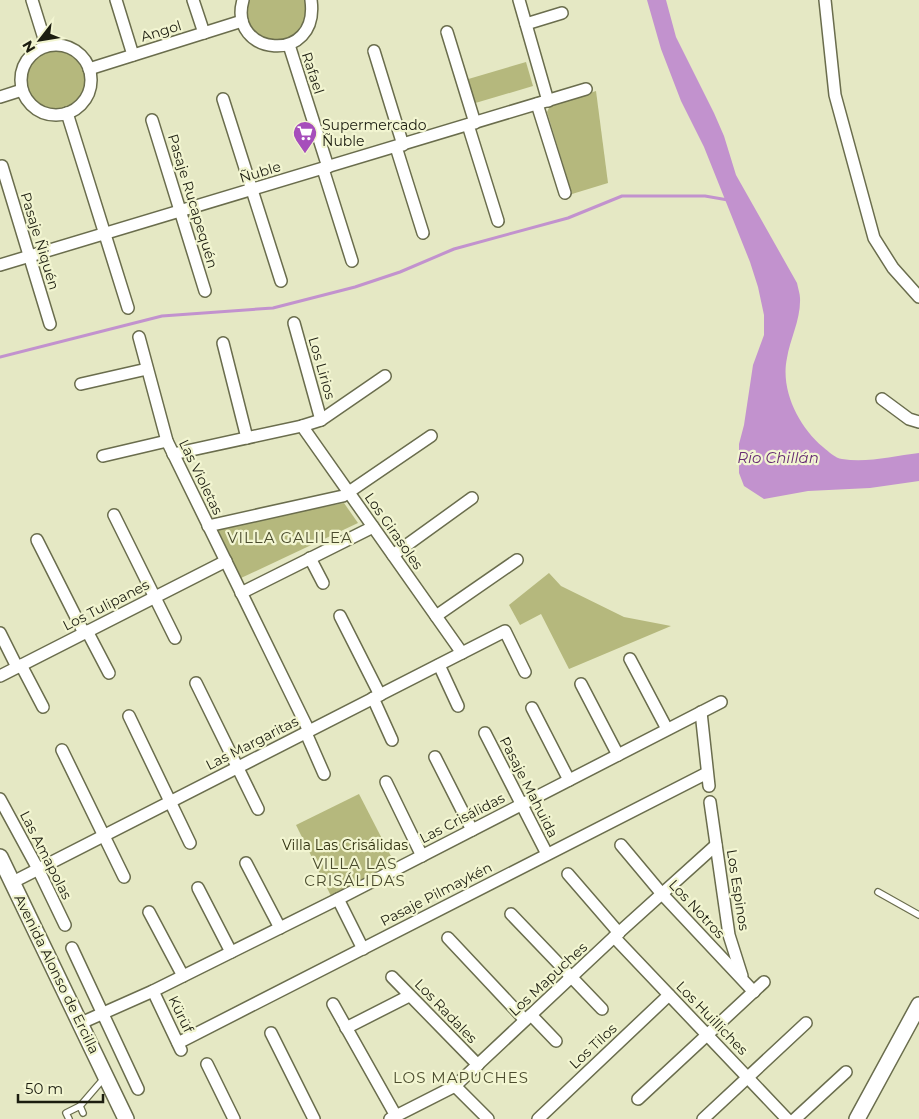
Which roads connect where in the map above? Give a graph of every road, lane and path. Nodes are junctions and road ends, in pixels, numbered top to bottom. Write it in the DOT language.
graph roads {
  1 [pos="32,0"];
  2 [pos="116,0"];
  3 [pos="193,0"];
  4 [pos="243,0"];
  5 [pos="311,0"];
  6 [pos="519,0"];
  7 [pos="824,0"];
  8 [pos="562,13"];
  9 [pos="242,22"];
  10 [pos="526,24"];
  11 [pos="447,32"];
  12 [pos="204,33"];
  13 [pos="46,45"];
  14 [pos="289,45"];
  15 [pos="374,51"];
  16 [pos="133,55"];
  17 [pos="89,68"];
  18 [pos="22,90"];
  19 [pos="586,90"];
  20 [pos="0,97"];
  21 [pos="223,98"];
  22 [pos="543,102"];
  23 [pos="67,113"];
  24 [pos="152,120"];
  25 [pos="471,124"];
  26 [pos="399,146"];
  27 [pos="2,166"];
  28 [pos="326,168"];
  29 [pos="252,190"];
  30 [pos="565,193"];
  31 [pos="181,212"];
  32 [pos="498,221"];
  33 [pos="422,233"];
  34 [pos="105,235"];
  35 [pos="29,257"];
  36 [pos="352,261"];
  37 [pos="0,265"];
  38 [pos="281,282"];
  39 [pos="205,291"];
  40 [pos="919,296"];
  41 [pos="128,308"];
  42 [pos="294,323"];
  43 [pos="50,324"];
  44 [pos="139,337"];
  45 [pos="223,343"];
  46 [pos="148,369"];
  47 [pos="385,376"];
  48 [pos="81,384"];
  49 [pos="882,399"];
  50 [pos="322,420"];
  51 [pos="919,422"];
  52 [pos="302,426"];
  53 [pos="431,436"];
  54 [pos="247,438"];
  55 [pos="167,441"];
  56 [pos="174,454"];
  57 [pos="103,456"];
  58 [pos="350,493"];
  59 [pos="472,498"];
  60 [pos="114,515"];
  61 [pos="208,526"];
  62 [pos="373,527"];
  63 [pos="38,540"];
  64 [pos="393,555"];
  65 [pos="310,558"];
  66 [pos="517,560"];
  67 [pos="226,561"];
  68 [pos="323,582"];
  69 [pos="241,593"];
  70 [pos="154,598"];
  71 [pos="340,616"];
  72 [pos="436,616"];
  73 [pos="86,632"];
  74 [pos="0,633"];
  75 [pos="175,638"];
  76 [pos="462,653"];
  77 [pos="630,659"];
  78 [pos="439,665"];
  79 [pos="19,666"];
  80 [pos="525,672"];
  81 [pos="109,673"];
  82 [pos="0,676"];
  83 [pos="196,683"];
  84 [pos="581,684"];
  85 [pos="376,697"];
  86 [pos="721,702"];
  87 [pos="458,706"];
  88 [pos="43,707"];
  89 [pos="532,708"];
  90 [pos="702,712"];
  91 [pos="129,716"];
  92 [pos="667,729"];
  93 [pos="307,732"];
  94 [pos="484,733"];
  95 [pos="392,740"];
  96 [pos="62,750"];
  97 [pos="618,755"];
  98 [pos="435,756"];
  99 [pos="237,768"];
  100 [pos="707,773"];
  101 [pos="324,774"];
  102 [pos="569,780"];
  103 [pos="386,782"];
  104 [pos="709,786"];
  105 [pos="0,799"];
  106 [pos="170,801"];
  107 [pos="710,802"];
  108 [pos="521,804"];
  109 [pos="258,809"];
  110 [pos="472,830"];
  111 [pos="104,835"];
  112 [pos="190,844"];
  113 [pos="621,846"];
  114 [pos="716,846"];
  115 [pos="548,854"];
  116 [pos="422,856"];
  117 [pos="0,857"];
  118 [pos="246,864"];
  119 [pos="38,869"];
  120 [pos="568,874"];
  121 [pos="124,877"];
  122 [pos="13,882"];
  123 [pos="198,888"];
  124 [pos="878,892"];
  125 [pos="662,894"];
  126 [pos="338,899"];
  127 [pos="149,912"];
  128 [pos="511,914"];
  129 [pos="919,915"];
  130 [pos="65,925"];
  131 [pos="280,928"];
  132 [pos="617,935"];
  133 [pos="448,938"];
  134 [pos="72,948"];
  135 [pos="363,948"];
  136 [pos="231,952"];
  137 [pos="183,976"];
  138 [pos="392,977"];
  139 [pos="571,977"];
  140 [pos="743,980"];
  141 [pos="764,982"];
  142 [pos="153,991"];
  143 [pos="754,992"];
  144 [pos="669,995"];
  145 [pos="409,996"];
  146 [pos="333,1004"];
  147 [pos="919,1005"];
  148 [pos="602,1009"];
  149 [pos="103,1014"];
  150 [pos="528,1018"];
  151 [pos="81,1023"];
  152 [pos="806,1024"];
  153 [pos="346,1028"];
  154 [pos="271,1033"];
  155 [pos="707,1035"];
  156 [pos="556,1041"];
  157 [pos="179,1046"];
  158 [pos="207,1064"];
  159 [pos="478,1065"];
  160 [pos="846,1072"];
  161 [pos="106,1076"];
  162 [pos="748,1078"];
  163 [pos="455,1086"];
  164 [pos="138,1089"];
  165 [pos="638,1099"];
  166 [pos="80,1106"];
  167 [pos="83,1113"];
  168 [pos="393,1118"];
  169 [pos="69,1119"];
  170 [pos="126,1119"];
  171 [pos="234,1119"];
  172 [pos="314,1119"];
  173 [pos="488,1119"];
  174 [pos="538,1119"];
  175 [pos="703,1119"];
  176 [pos="787,1119"];
  177 [pos="795,1119"];
  178 [pos="857,1119"];
  1 -- 13 [label="street"];
  2 -- 16 [label="street"];
  3 -- 12 [label="street"];
  4 -- 9 [label="street"];
  5 -- 14 [label="street, Rafael"];
  6 -- 10 [label="street"];
  7 -- 40 [label="street"];
  8 -- 10 [label="street"];
  9 -- 12 [label="street, Angol"];
  9 -- 14 [label="street, Rafael"];
  10 -- 22 [label="street"];
  11 -- 25 [label="street"];
  12 -- 16 [label="street, Angol"];
  13 -- 17 [label="street"];
  13 -- 18 [label="street"];
  14 -- 28 [label="street, Rafael"];
  15 -- 26 [label="street"];
  16 -- 17 [label="street, Angol"];
  17 -- 23 [label="street"];
  18 -- 20 [label="street"];
  18 -- 23 [label="street"];
  19 -- 22 [label="street, Ñuble"];
  21 -- 29 [label="street"];
  22 -- 25 [label="street, Ñuble"];
  22 -- 30 [label="street"];
  23 -- 34 [label="street"];
  24 -- 31 [label="street, Pasaje Rucapequén"];
  25 -- 26 [label="street, Ñuble"];
  25 -- 32 [label="street"];
  26 -- 28 [label="street, Ñuble"];
  26 -- 33 [label="street"];
  27 -- 35 [label="street, Pasaje Ñiquén"];
  28 -- 29 [label="street, Ñuble"];
  28 -- 36 [label="street, Rafael"];
  29 -- 31 [label="street, Ñuble"];
  29 -- 38 [label="street"];
  31 -- 34 [label="street, Ñuble"];
  31 -- 39 [label="street, Pasaje Rucapequén"];
  34 -- 35 [label="street, Ñuble"];
  34 -- 41 [label="street"];
  35 -- 37 [label="street, Ñuble"];
  35 -- 43 [label="street, Pasaje Ñiquén"];
  42 -- 50 [label="street, Los Lirios"];
  44 -- 46 [label="street, Las Violetas"];
  45 -- 54 [label="street"];
  46 -- 48 [label="street"];
  46 -- 55 [label="street, Las Violetas"];
  47 -- 50 [label="street"];
  49 -- 51 [label="street"];
  50 -- 52 [label="street"];
  52 -- 54 [label="street"];
  52 -- 58 [label="street, Los Girasoles"];
  53 -- 58 [label="street"];
  54 -- 56 [label="street"];
  55 -- 56 [label="street, Las Violetas"];
  55 -- 57 [label="street"];
  56 -- 61 [label="street, Las Violetas"];
  58 -- 61 [label="street"];
  58 -- 62 [label="street, Los Girasoles"];
  59 -- 64 [label="street"];
  60 -- 70 [label="street"];
  61 -- 67 [label="street, Las Violetas"];
  62 -- 64 [label="street, Los Girasoles"];
  62 -- 65 [label="street"];
  63 -- 73 [label="street"];
  64 -- 72 [label="street, Los Girasoles"];
  65 -- 68 [label="street"];
  65 -- 69 [label="street"];
  66 -- 72 [label="street"];
  67 -- 69 [label="street, Las Violetas"];
  67 -- 70 [label="street, Los Tulipanes"];
  69 -- 93 [label="street, Las Violetas"];
  70 -- 73 [label="street, Los Tulipanes"];
  70 -- 75 [label="street"];
  71 -- 85 [label="street"];
  72 -- 76 [label="street, Los Girasoles"];
  73 -- 79 [label="street, Los Tulipanes"];
  73 -- 81 [label="street"];
  74 -- 79 [label="street"];
  76 -- 78 [label="street, Las Margaritas"];
  76 -- 80 [label="street, Las Margaritas"];
  77 -- 92 [label="street"];
  78 -- 85 [label="street, Las Margaritas"];
  78 -- 87 [label="street"];
  79 -- 82 [label="street, Los Tulipanes"];
  79 -- 88 [label="street"];
  83 -- 99 [label="street"];
  84 -- 97 [label="street"];
  85 -- 93 [label="street, Las Margaritas"];
  85 -- 95 [label="street"];
  86 -- 90 [label="street, Las Crisálidas"];
  89 -- 102 [label="street"];
  90 -- 92 [label="street, Las Crisálidas"];
  90 -- 100 [label="street"];
  91 -- 106 [label="street"];
  92 -- 97 [label="street, Las Crisálidas"];
  93 -- 99 [label="street, Las Margaritas"];
  93 -- 101 [label="street, Las Violetas"];
  94 -- 108 [label="street, Pasaje Mahuida"];
  96 -- 111 [label="street"];
  97 -- 102 [label="street, Las Crisálidas"];
  98 -- 110 [label="street"];
  99 -- 106 [label="street, Las Margaritas"];
  99 -- 109 [label="street"];
  100 -- 104 [label="street"];
  100 -- 115 [label="street, Pasaje Pilmaykén"];
  102 -- 108 [label="street, Las Crisálidas"];
  103 -- 116 [label="street"];
  105 -- 119 [label="street, Las Amapolas"];
  106 -- 111 [label="street, Las Margaritas"];
  106 -- 112 [label="street"];
  107 -- 114 [label="street, Los Espinos"];
  108 -- 110 [label="street, Las Crisálidas"];
  108 -- 115 [label="street, Pasaje Mahuida"];
  110 -- 116 [label="street, Las Crisálidas"];
  111 -- 119 [label="street, Las Margaritas"];
  111 -- 121 [label="street"];
  113 -- 125 [label="street, Los Notros"];
  114 -- 125 [label="street, Los Mapuches"];
  114 -- 140 [label="street, Los Espinos"];
  115 -- 135 [label="street, Pasaje Pilmaykén"];
  116 -- 126 [label="street, Las Crisálidas"];
  117 -- 122 [label="main road, Avenida Alonso de Ercilla"];
  118 -- 131 [label="street"];
  119 -- 122 [label="street, Las Margaritas"];
  119 -- 130 [label="street, Las Amapolas"];
  120 -- 132 [label="street, Los Huilliches"];
  122 -- 151 [label="main road, Avenida Alonso de Ercilla"];
  123 -- 136 [label="street"];
  124 -- 129 [label="lane"];
  125 -- 132 [label="street, Los Mapuches"];
  125 -- 140 [label="street, Los Notros"];
  126 -- 131 [label="street, Las Crisálidas"];
  126 -- 135 [label="street"];
  127 -- 137 [label="street"];
  128 -- 139 [label="street"];
  131 -- 136 [label="street, Las Crisálidas"];
  132 -- 139 [label="street, Los Mapuches"];
  132 -- 144 [label="street, Los Huilliches"];
  133 -- 150 [label="street"];
  134 -- 149 [label="street"];
  135 -- 157 [label="street, Pasaje Pilmaykén"];
  136 -- 137 [label="street, Las Crisálidas"];
  137 -- 142 [label="street, Las Crisálidas"];
  138 -- 145 [label="street, Los Radales"];
  139 -- 148 [label="street"];
  139 -- 150 [label="street, Los Mapuches"];
  140 -- 143 [label="street, Los Notros"];
  141 -- 143 [label="street"];
  142 -- 149 [label="street, Las Crisálidas"];
  142 -- 157 [label="street, Kürüf"];
  143 -- 155 [label="street"];
  144 -- 155 [label="street, Los Huilliches"];
  144 -- 174 [label="street, Los Tilos"];
  145 -- 153 [label="street"];
  145 -- 159 [label="street, Los Radales"];
  146 -- 153 [label="street"];
  147 -- 178 [label="main road"];
  149 -- 151 [label="street, Las Crisálidas"];
  149 -- 164 [label="street"];
  150 -- 156 [label="street"];
  150 -- 159 [label="street, Los Mapuches"];
  151 -- 161 [label="main road, Avenida Alonso de Ercilla"];
  152 -- 162 [label="street"];
  153 -- 168 [label="street"];
  154 -- 172 [label="street"];
  155 -- 162 [label="street, Los Huilliches"];
  155 -- 165 [label="street"];
  158 -- 171 [label="street"];
  159 -- 163 [label="street, Los Mapuches"];
  160 -- 177 [label="street"];
  161 -- 166 [label="lane"];
  161 -- 170 [label="main road, Avenida Alonso de Ercilla"];
  162 -- 175 [label="street"];
  162 -- 176 [label="street, Los Huilliches"];
  163 -- 168 [label="street, Los Mapuches"];
  163 -- 173 [label="street"];
  166 -- 167 [label="lane"];
  166 -- 169 [label="lane"];
}
